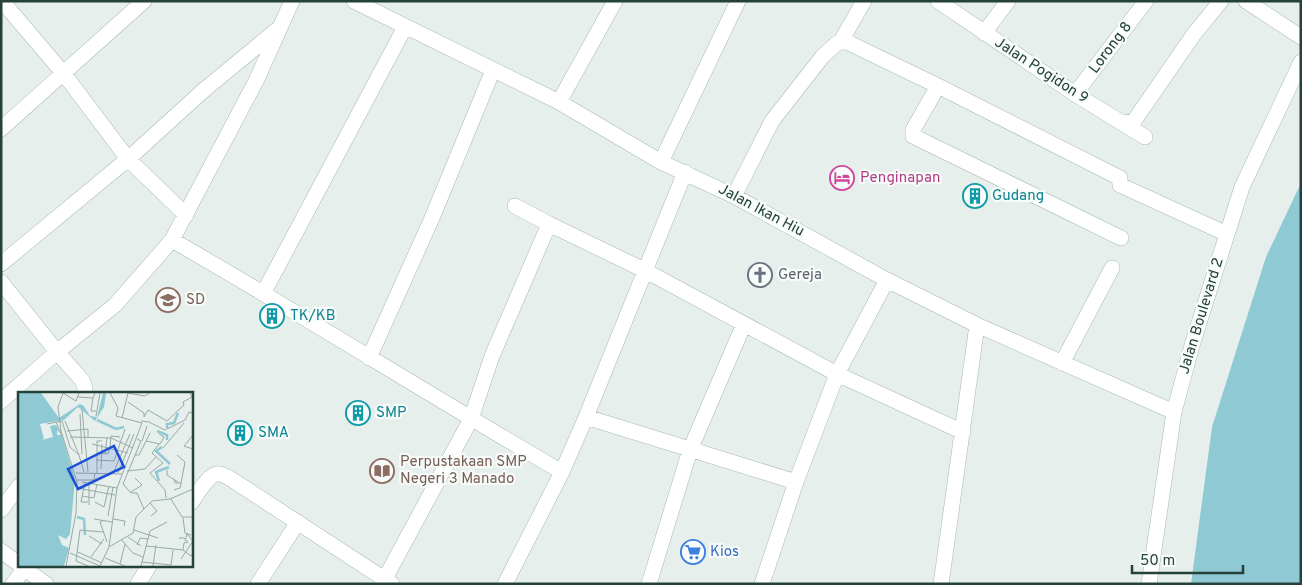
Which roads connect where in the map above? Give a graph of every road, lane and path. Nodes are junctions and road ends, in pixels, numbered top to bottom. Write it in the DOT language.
graph roads {
  1 [pos="2,1"];
  2 [pos="144,1"];
  3 [pos="292,1"];
  4 [pos="354,1"];
  5 [pos="615,1"];
  6 [pos="738,1"];
  7 [pos="864,1"];
  8 [pos="938,1"];
  9 [pos="1008,1"];
  10 [pos="1146,1"];
  11 [pos="1221,1"];
  12 [pos="1246,1"];
  13 [pos="405,27"];
  14 [pos="278,29"];
  15 [pos="984,33"];
  16 [pos="1301,37"];
  17 [pos="841,41"];
  18 [pos="1301,62"];
  19 [pos="493,70"];
  20 [pos="64,74"];
  21 [pos="938,86"];
  22 [pos="1075,94"];
  23 [pos="559,102"];
  24 [pos="1124,123"];
  25 [pos="1,129"];
  26 [pos="1145,137"];
  27 [pos="128,159"];
  28 [pos="661,162"];
  29 [pos="685,172"];
  30 [pos="734,196"];
  31 [pos="515,206"];
  32 [pos="186,215"];
  33 [pos="550,224"];
  34 [pos="1227,234"];
  35 [pos="1121,238"];
  36 [pos="172,240"];
  37 [pos="1,264"];
  38 [pos="1112,268"];
  39 [pos="644,270"];
  40 [pos="887,280"];
  41 [pos="1,282"];
  42 [pos="264,292"];
  43 [pos="744,324"];
  44 [pos="977,325"];
  45 [pos="57,352"];
  46 [pos="369,358"];
  47 [pos="1062,363"];
  48 [pos="837,374"];
  49 [pos="85,392"];
  50 [pos="1,401"];
  51 [pos="1174,412"];
  52 [pos="586,417"];
  53 [pos="471,419"];
  54 [pos="963,432"];
  55 [pos="690,450"];
  56 [pos="562,472"];
  57 [pos="796,482"];
  58 [pos="18,487"];
  59 [pos="192,502"];
  60 [pos="1,510"];
  61 [pos="298,522"];
  62 [pos="1,551"];
  63 [pos="18,564"];
  64 [pos="20,568"];
  65 [pos="24,568"];
  66 [pos="148,568"];
  67 [pos="387,582"];
  68 [pos="13,584"];
  69 [pos="46,584"];
  70 [pos="138,584"];
  71 [pos="258,584"];
  72 [pos="505,584"];
  73 [pos="649,584"];
  74 [pos="762,584"];
  75 [pos="941,584"];
  76 [pos="1148,584"];
  1 -- 20 [label="street"];
  2 -- 20 [label="street"];
  3 -- 14 [label="street"];
  4 -- 13 [label="street, Jalan Ikan Hiu"];
  5 -- 23 [label="street"];
  6 -- 28 [label="street"];
  7 -- 17 [label="street"];
  8 -- 15 [label="street, Jalan Pogidon 9"];
  9 -- 15 [label="street"];
  10 -- 22 [label="street, Lorong 8"];
  11 -- 24 [label="street"];
  12 -- 16 [label="street"];
  13 -- 19 [label="street, Jalan Ikan Hiu"];
  13 -- 42 [label="street"];
  14 -- 27 [label="street"];
  14 -- 32 [label="street"];
  15 -- 22 [label="street, Jalan Pogidon 9"];
  17 -- 21 [label="street"];
  17 -- 30 [label="street"];
  18 -- 34 [label="street, Jalan Boulevard 2"];
  19 -- 23 [label="street, Jalan Ikan Hiu"];
  19 -- 46 [label="street"];
  20 -- 25 [label="street"];
  20 -- 27 [label="street"];
  21 -- 34 [label="street"];
  21 -- 35 [label="street"];
  22 -- 24 [label="street, Jalan Pogidon 9"];
  23 -- 28 [label="street, Jalan Ikan Hiu"];
  24 -- 26 [label="street, Jalan Pogidon 9"];
  27 -- 32 [label="street"];
  27 -- 37 [label="street"];
  28 -- 29 [label="street, Jalan Ikan Hiu"];
  29 -- 30 [label="street, Jalan Ikan Hiu"];
  29 -- 39 [label="street"];
  30 -- 40 [label="street, Jalan Ikan Hiu"];
  31 -- 33 [label="street"];
  32 -- 36 [label="street"];
  33 -- 39 [label="street"];
  33 -- 53 [label="street"];
  34 -- 51 [label="street, Jalan Boulevard 2"];
  36 -- 42 [label="street"];
  36 -- 45 [label="street"];
  38 -- 47 [label="street"];
  39 -- 43 [label="street"];
  39 -- 52 [label="street"];
  40 -- 44 [label="street, Jalan Ikan Hiu"];
  40 -- 48 [label="street"];
  41 -- 45 [label="street"];
  42 -- 46 [label="street"];
  43 -- 48 [label="street"];
  43 -- 55 [label="street"];
  44 -- 47 [label="street, Jalan Ikan Hiu"];
  44 -- 54 [label="street"];
  45 -- 49 [label="street"];
  45 -- 50 [label="street"];
  46 -- 53 [label="street"];
  47 -- 51 [label="street, Jalan Ikan Hiu"];
  48 -- 54 [label="street"];
  48 -- 57 [label="street"];
  51 -- 76 [label="street, Jalan Boulevard 2"];
  52 -- 55 [label="street"];
  52 -- 56 [label="street"];
  53 -- 56 [label="street"];
  53 -- 67 [label="street"];
  54 -- 75 [label="street"];
  55 -- 57 [label="street"];
  55 -- 73 [label="street"];
  56 -- 72 [label="street"];
  57 -- 74 [label="street"];
  58 -- 60 [label="street"];
  59 -- 61 [label="street"];
  61 -- 67 [label="street"];
  61 -- 71 [label="street"];
  62 -- 63 [label="street"];
  64 -- 68 [label="street"];
  65 -- 69 [label="street"];
  66 -- 70 [label="street"];
}
